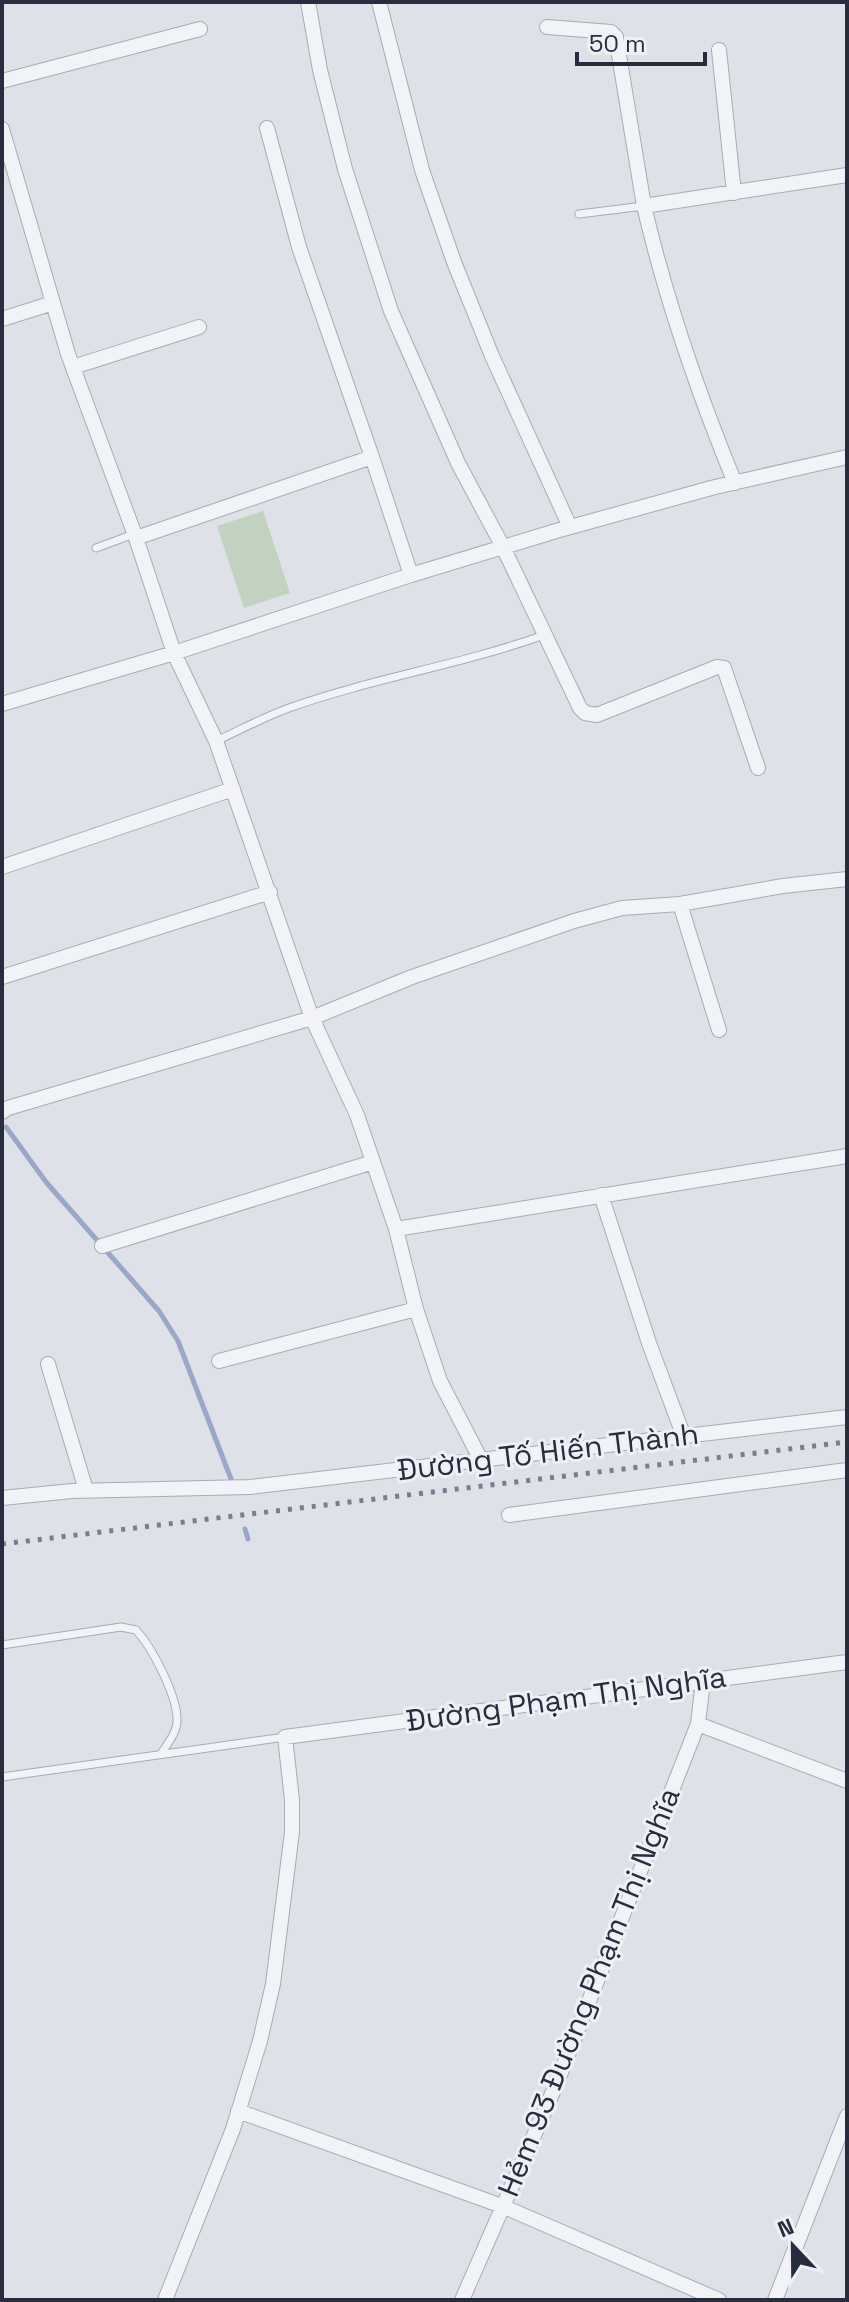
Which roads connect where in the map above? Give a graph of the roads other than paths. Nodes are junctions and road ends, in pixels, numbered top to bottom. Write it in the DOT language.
graph roads {
  1 [pos="308,2"];
  2 [pos="379,2"];
  3 [pos="547,27"];
  4 [pos="200,29"];
  5 [pos="719,50"];
  6 [pos="2,81"];
  7 [pos="267,128"];
  8 [pos="2,129"];
  9 [pos="847,175"];
  10 [pos="734,193"];
  11 [pos="644,206"];
  12 [pos="579,214"];
  13 [pos="53,303"];
  14 [pos="2,319"];
  15 [pos="199,327"];
  16 [pos="73,367"];
  17 [pos="372,457"];
  18 [pos="847,457"];
  19 [pos="735,483"];
  20 [pos="570,527"];
  21 [pos="135,536"];
  22 [pos="503,547"];
  23 [pos="96,548"];
  24 [pos="411,575"];
  25 [pos="544,635"];
  26 [pos="174,653"];
  27 [pos="2,704"];
  28 [pos="216,741"];
  29 [pos="758,768"];
  30 [pos="233,789"];
  31 [pos="2,867"];
  32 [pos="847,879"];
  33 [pos="270,892"];
  34 [pos="680,904"];
  35 [pos="2,977"];
  36 [pos="312,1018"];
  37 [pos="719,1030"];
  38 [pos="2,1112"];
  39 [pos="847,1156"];
  40 [pos="373,1162"];
  41 [pos="601,1195"];
  42 [pos="396,1229"];
  43 [pos="102,1246"];
  44 [pos="416,1309"];
  45 [pos="219,1361"];
  46 [pos="48,1364"];
  47 [pos="847,1417"];
  48 [pos="684,1437"];
  49 [pos="481,1460"];
  50 [pos="847,1470"];
  51 [pos="86,1490"];
  52 [pos="2,1498"];
  53 [pos="509,1515"];
  54 [pos="2,1645"];
  55 [pos="847,1662"];
  56 [pos="703,1681"];
  57 [pos="698,1724"];
  58 [pos="285,1737"];
  59 [pos="161,1754"];
  60 [pos="2,1777"];
  61 [pos="847,1781"];
  62 [pos="238,2111"];
  63 [pos="847,2116"];
  64 [pos="502,2206"];
  65 [pos="165,2300"];
  66 [pos="462,2300"];
  67 [pos="719,2300"];
  68 [pos="775,2300"];
  1 -- 22 [label="street"];
  2 -- 20 [label="street"];
  3 -- 11 [label="street"];
  4 -- 6 [label="street"];
  5 -- 10 [label="street"];
  7 -- 17 [label="street"];
  8 -- 13 [label="street"];
  9 -- 10 [label="street"];
  10 -- 11 [label="street"];
  11 -- 12 [label="lane"];
  11 -- 19 [label="street"];
  13 -- 14 [label="street"];
  13 -- 16 [label="street"];
  15 -- 16 [label="street"];
  16 -- 21 [label="street"];
  17 -- 21 [label="street"];
  17 -- 24 [label="street"];
  18 -- 19 [label="street"];
  19 -- 20 [label="street"];
  20 -- 22 [label="street"];
  21 -- 23 [label="lane"];
  21 -- 26 [label="street"];
  22 -- 24 [label="street"];
  22 -- 25 [label="street"];
  24 -- 26 [label="street"];
  25 -- 28 [label="lane"];
  25 -- 29 [label="street"];
  26 -- 27 [label="street"];
  26 -- 28 [label="street"];
  28 -- 30 [label="street"];
  30 -- 31 [label="street"];
  30 -- 33 [label="street"];
  32 -- 34 [label="street"];
  33 -- 35 [label="street"];
  33 -- 36 [label="street"];
  34 -- 36 [label="street"];
  34 -- 37 [label="street"];
  36 -- 38 [label="street"];
  36 -- 40 [label="street"];
  39 -- 41 [label="street"];
  40 -- 42 [label="street"];
  40 -- 43 [label="street"];
  41 -- 42 [label="street"];
  41 -- 48 [label="street"];
  42 -- 44 [label="street"];
  44 -- 45 [label="street"];
  44 -- 49 [label="street"];
  46 -- 51 [label="street"];
  47 -- 48 [label="street, Đường Tố Hiến Thành"];
  48 -- 49 [label="street, Đường Tố Hiến Thành"];
  49 -- 51 [label="street, Đường Tố Hiến Thành"];
  50 -- 53 [label="street"];
  51 -- 52 [label="street, Đường Tố Hiến Thành"];
  54 -- 59 [label="lane"];
  55 -- 56 [label="street, Đường Phạm Thị Nghĩa"];
  56 -- 57 [label="street, Hẻm 93 Đường Phạm Thị Nghĩa"];
  56 -- 58 [label="street, Đường Phạm Thị Nghĩa"];
  57 -- 61 [label="street"];
  57 -- 64 [label="street, Hẻm 93 Đường Phạm Thị Nghĩa"];
  58 -- 59 [label="lane"];
  58 -- 62 [label="street"];
  59 -- 60 [label="lane"];
  62 -- 64 [label="street"];
  62 -- 65 [label="street"];
  63 -- 68 [label="street"];
  64 -- 66 [label="street, Hẻm 93 Đường Phạm Thị Nghĩa"];
  64 -- 67 [label="street"];
}
